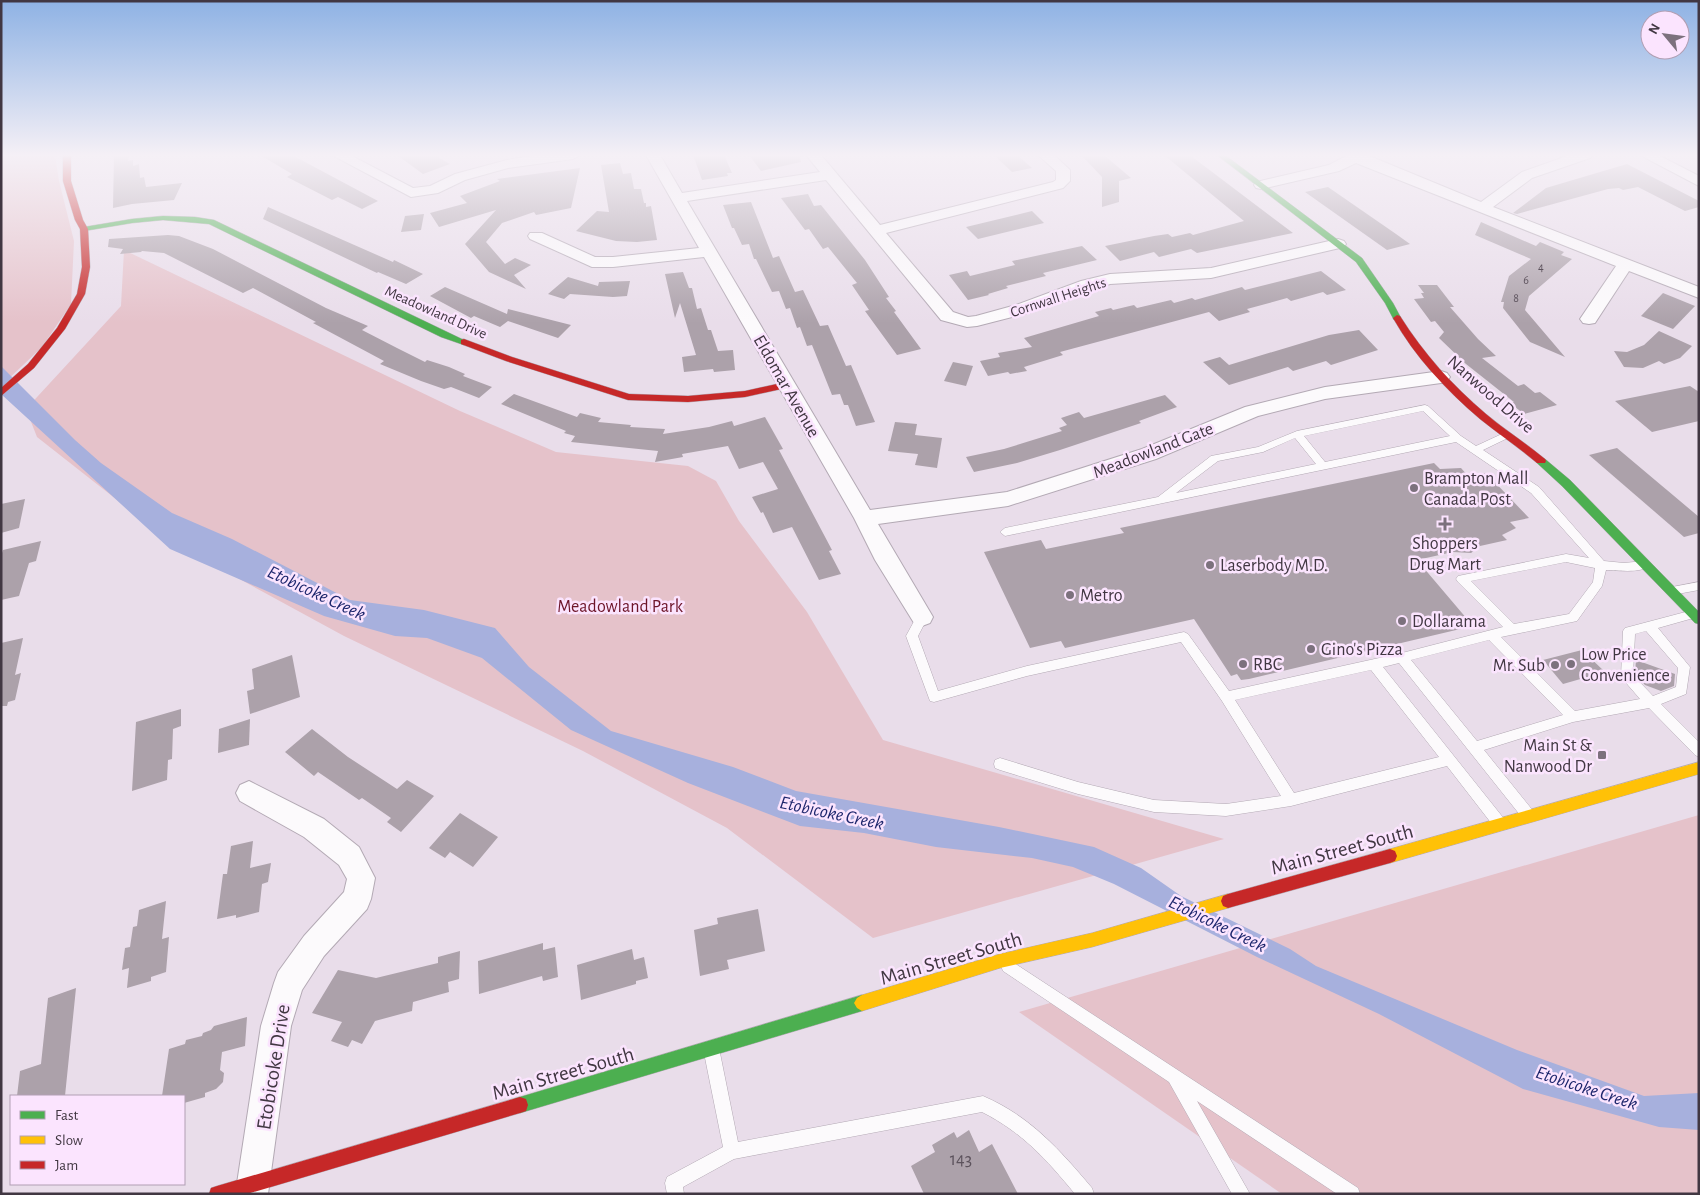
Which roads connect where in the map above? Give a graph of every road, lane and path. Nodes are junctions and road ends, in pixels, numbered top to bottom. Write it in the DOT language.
graph roads {
  1 [pos="76,211"];
  2 [pos="686,211"];
  3 [pos="859,211"];
  4 [pos="958,211"];
  5 [pos="1294,211"];
  6 [pos="1493,211"];
  7 [pos="84,229"];
  8 [pos="876,231"];
  9 [pos="536,236"];
  10 [pos="1338,244"];
  11 [pos="710,252"];
  12 [pos="1626,264"];
  13 [pos="1699,293"];
  14 [pos="1589,319"];
  15 [pos="1441,377"];
  16 [pos="786,385"];
  17 [pos="1,393"];
  18 [pos="1298,434"];
  19 [pos="1507,435"];
  20 [pos="1458,438"];
  21 [pos="1475,450"];
  22 [pos="1323,466"];
  23 [pos="1158,500"];
  24 [pos="864,518"];
  25 [pos="1005,532"];
  26 [pos="1600,565"];
  27 [pos="1644,565"];
  28 [pos="1699,586"];
  29 [pos="1670,591"];
  30 [pos="922,617"];
  31 [pos="1696,617"];
  32 [pos="1649,626"];
  33 [pos="1512,629"];
  34 [pos="1492,634"];
  35 [pos="1402,658"];
  36 [pos="1374,665"];
  37 [pos="1226,697"];
  38 [pos="1651,702"];
  39 [pos="1573,716"];
  40 [pos="1476,747"];
  41 [pos="1699,752"];
  42 [pos="1449,760"];
  43 [pos="1000,764"];
  44 [pos="1699,768"];
  45 [pos="249,793"];
  46 [pos="1291,800"];
  47 [pos="1530,817"];
  48 [pos="1501,825"];
  49 [pos="1000,961"];
  50 [pos="712,1049"];
  51 [pos="1174,1076"];
  52 [pos="732,1151"];
  53 [pos="253,1189"];
  54 [pos="217,1194"];
  55 [pos="676,1194"];
  56 [pos="1086,1194"];
  57 [pos="1242,1194"];
  58 [pos="1352,1194"];
  1 -- 7 [label="street"];
  2 -- 11 [label="street, Eldomar Avenue"];
  3 -- 8 [label="street, Cornwall Heights"];
  4 -- 8 [label="street"];
  5 -- 10 [label="street, Nanwood Drive"];
  6 -- 12 [label="street"];
  7 -- 16 [label="street, Meadowland Drive"];
  7 -- 17 [label="street"];
  8 -- 10 [label="street, Cornwall Heights"];
  9 -- 11 [label="street"];
  10 -- 15 [label="street, Nanwood Drive"];
  11 -- 16 [label="street, Eldomar Avenue"];
  12 -- 13 [label="street"];
  12 -- 14 [label="street"];
  15 -- 19 [label="street, Nanwood Drive"];
  15 -- 24 [label="street, Meadowland Gate"];
  16 -- 24 [label="street, Eldomar Avenue"];
  18 -- 20 [label="lane"];
  18 -- 22 [label="lane"];
  18 -- 23 [label="lane"];
  19 -- 21 [label="lane"];
  19 -- 27 [label="street, Nanwood Drive"];
  20 -- 21 [label="lane"];
  20 -- 22 [label="lane"];
  21 -- 26 [label="lane"];
  22 -- 23 [label="lane"];
  23 -- 25 [label="lane"];
  24 -- 30 [label="street, Eldomar Avenue"];
  26 -- 27 [label="lane"];
  26 -- 33 [label="lane"];
  26 -- 33 [label="lane"];
  27 -- 29 [label="street, Nanwood Drive"];
  28 -- 29 [label="lane"];
  29 -- 31 [label="street, Nanwood Drive"];
  30 -- 37 [label="lane"];
  31 -- 32 [label="lane"];
  32 -- 38 [label="lane"];
  32 -- 38 [label="lane"];
  33 -- 34 [label="lane"];
  34 -- 35 [label="lane"];
  34 -- 39 [label="lane"];
  35 -- 36 [label="lane"];
  35 -- 40 [label="lane"];
  36 -- 37 [label="lane"];
  36 -- 42 [label="lane"];
  37 -- 46 [label="lane"];
  38 -- 39 [label="lane"];
  38 -- 41 [label="lane"];
  39 -- 40 [label="lane"];
  40 -- 47 [label="lane"];
  42 -- 46 [label="lane"];
  42 -- 48 [label="lane"];
  43 -- 46 [label="lane"];
  44 -- 47 [label="street, Main Street South"];
  45 -- 53 [label="street, Etobicoke Drive"];
  47 -- 48 [label="street, Main Street South"];
  48 -- 49 [label="street, Main Street South"];
  49 -- 50 [label="street, Main Street South"];
  49 -- 51 [label="lane"];
  50 -- 52 [label="lane"];
  50 -- 53 [label="street, Main Street South"];
  51 -- 57 [label="lane"];
  51 -- 58 [label="lane"];
  52 -- 55 [label="lane"];
  52 -- 56 [label="lane"];
  53 -- 54 [label="street, Main Street South"];
}
